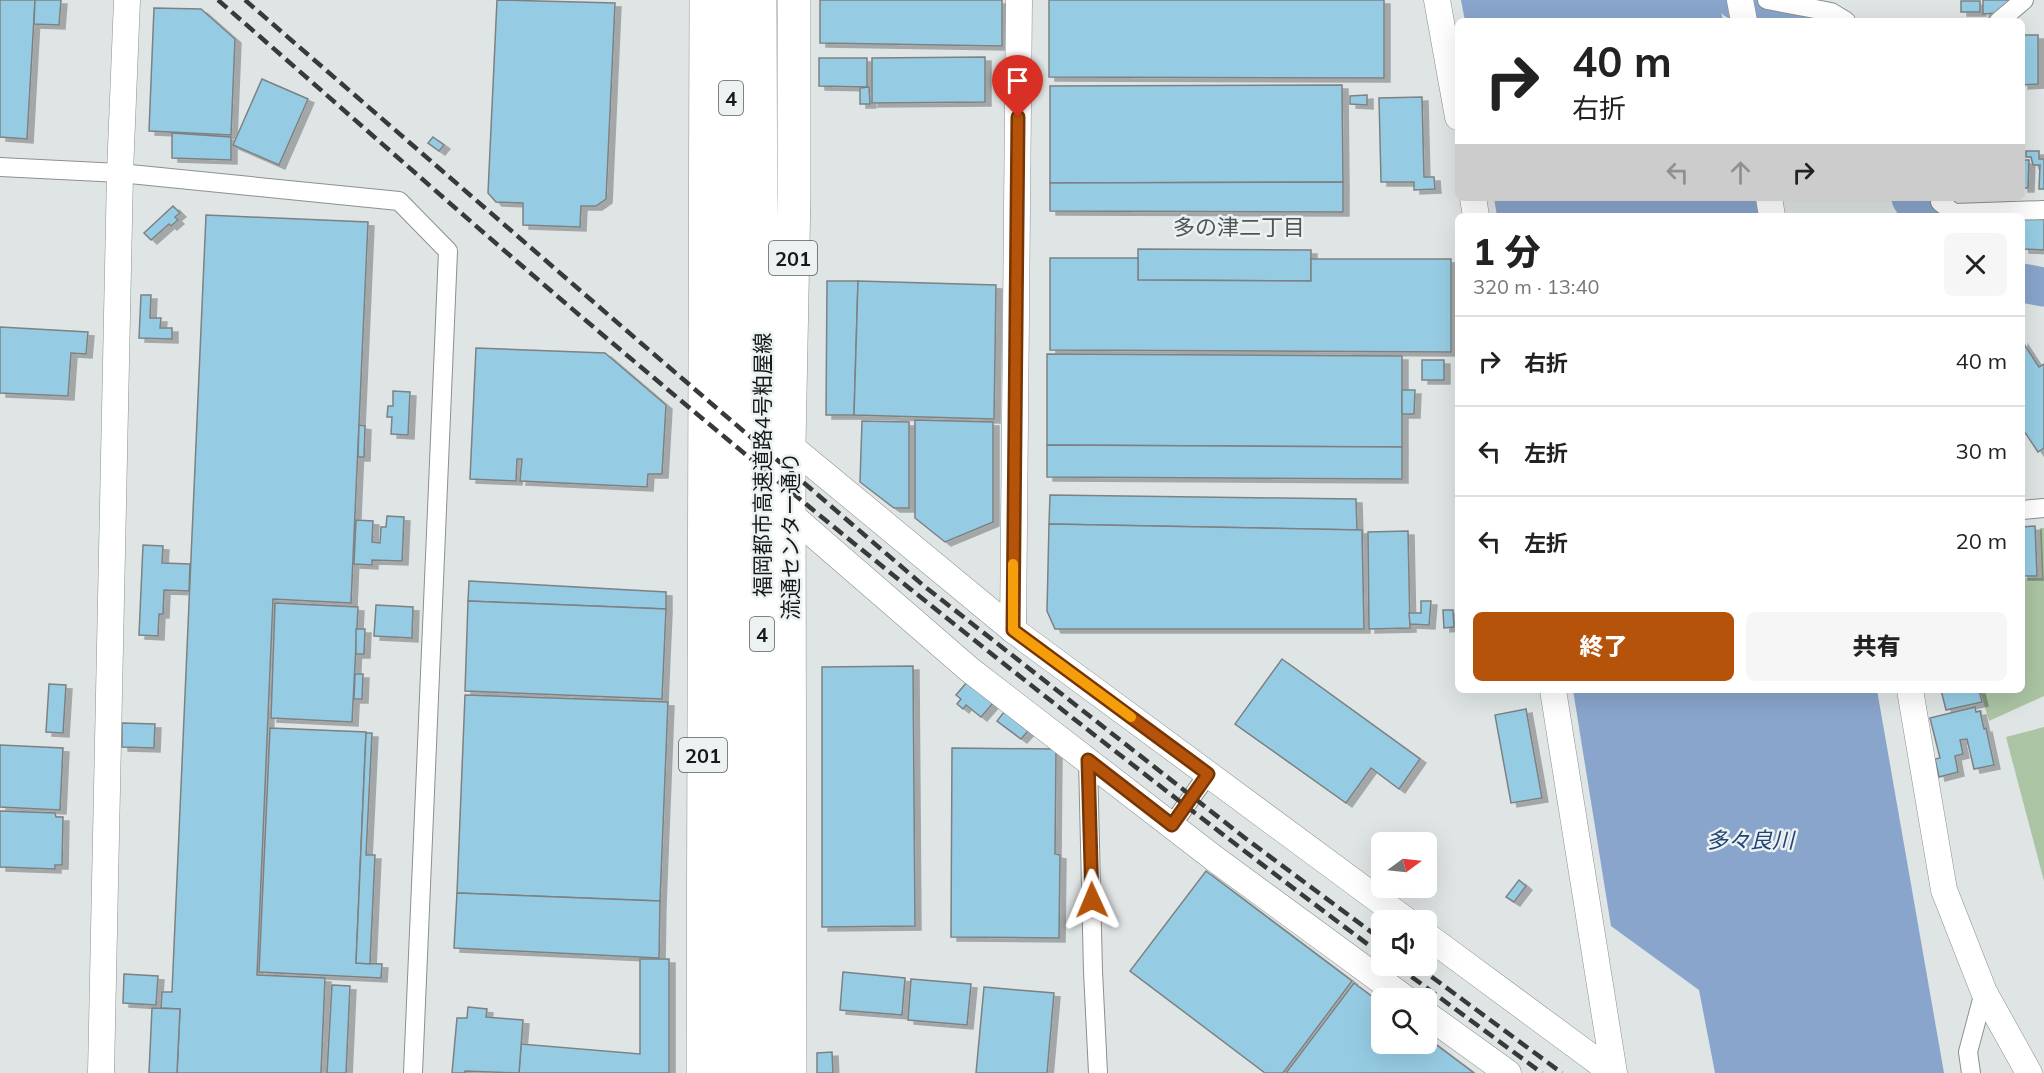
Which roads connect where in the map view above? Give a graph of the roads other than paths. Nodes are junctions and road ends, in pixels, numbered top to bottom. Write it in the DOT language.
graph roads {
  1 [pos="127,0"];
  2 [pos="706,0"];
  3 [pos="732,0"];
  4 [pos="760,0"];
  5 [pos="794,0"];
  6 [pos="1019,0"];
  7 [pos="1437,0"];
  8 [pos="1740,0"];
  9 [pos="1767,0"];
  10 [pos="2024,0"];
  11 [pos="1743,18"];
  12 [pos="1841,18"];
  13 [pos="2003,18"];
  14 [pos="1455,100"];
  15 [pos="0,167"];
  16 [pos="120,173"];
  17 [pos="746,195"];
  18 [pos="1939,205"];
  19 [pos="2044,210"];
  20 [pos="789,445"];
  21 [pos="2025,507"];
  22 [pos="2044,508"];
  23 [pos="791,515"];
  24 [pos="1013,630"];
  25 [pos="1552,693"];
  26 [pos="1911,693"];
  27 [pos="1088,760"];
  28 [pos="1208,774"];
  29 [pos="1172,825"];
  30 [pos="1392,910"];
  31 [pos="1437,943"];
  32 [pos="1391,988"];
  33 [pos="1984,992"];
  34 [pos="1437,1022"];
  35 [pos="101,1073"];
  36 [pos="413,1073"];
  37 [pos="703,1073"];
  38 [pos="733,1073"];
  39 [pos="760,1073"];
  40 [pos="790,1073"];
  41 [pos="1098,1073"];
  42 [pos="1508,1073"];
  43 [pos="1614,1073"];
  44 [pos="1971,1073"];
  45 [pos="2029,1073"];
  1 -- 16 [label="street"];
  2 -- 37 [label="highway, 201"];
  3 -- 17 [label="highway, 福岡都市高速道路4号粕屋線 / 4"];
  4 -- 17 [label="highway, 福岡都市高速道路4号粕屋線 / 4"];
  5 -- 20 [label="highway, 流通センター通り / 201"];
  6 -- 24 [label="street"];
  7 -- 14 [label="street"];
  8 -- 11 [label="street"];
  9 -- 12 [label="street"];
  10 -- 13 [label="street"];
  15 -- 16 [label="street"];
  16 -- 35 [label="street"];
  16 -- 36 [label="street"];
  17 -- 38 [label="highway, 福岡都市高速道路4号粕屋線 / 4"];
  17 -- 39 [label="highway, 福岡都市高速道路4号粕屋線 / 4"];
  18 -- 19 [label="street"];
  20 -- 23 [label="highway, 流通センター通り / 201"];
  20 -- 24 [label="street"];
  21 -- 22 [label="street"];
  23 -- 27 [label="street"];
  23 -- 40 [label="highway, 流通センター通り / 201"];
  24 -- 28 [label="street"];
  25 -- 43 [label="street"];
  26 -- 33 [label="street"];
  27 -- 29 [label="street"];
  27 -- 41 [label="street"];
  28 -- 29 [label="street"];
  28 -- 30 [label="street"];
  29 -- 32 [label="street"];
  31 -- 43 [label="street"];
  33 -- 44 [label="street"];
  33 -- 45 [label="street"];
  34 -- 42 [label="street"];
}
